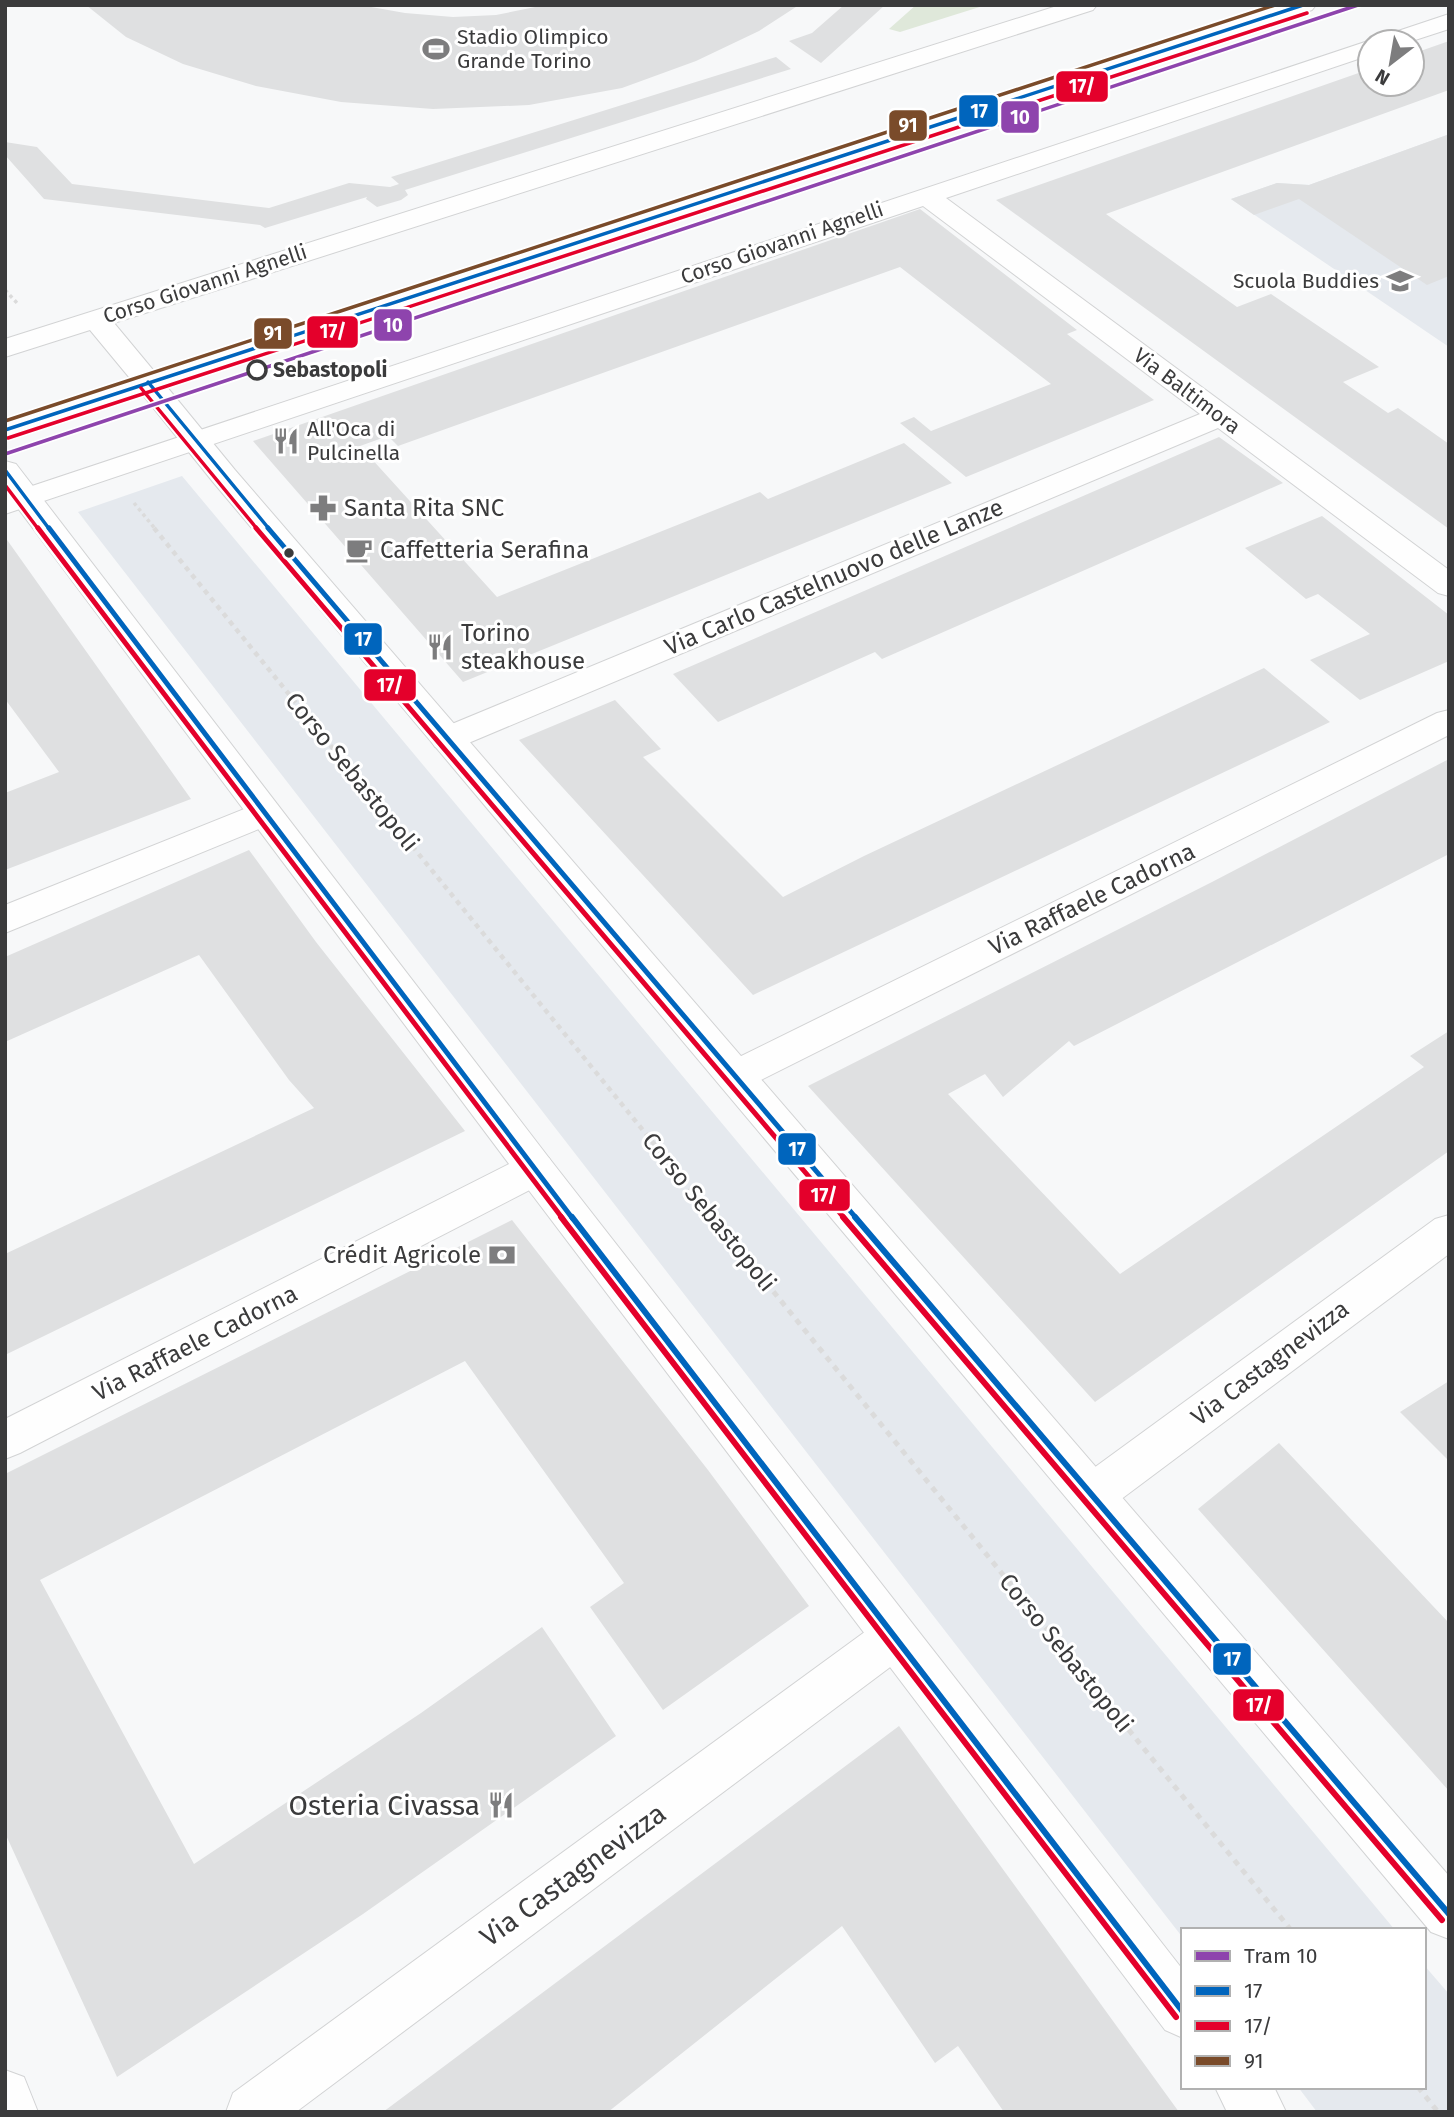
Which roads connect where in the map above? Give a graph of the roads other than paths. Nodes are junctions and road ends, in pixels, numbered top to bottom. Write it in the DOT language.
graph roads {
  1 [pos="1085,5"];
  2 [pos="1304,5"];
  3 [pos="1449,20"];
  4 [pos="1425,28"];
  5 [pos="1356,52"];
  6 [pos="925,195"];
  7 [pos="96,319"];
  8 [pos="5,348"];
  9 [pos="148,382"];
  10 [pos="1221,416"];
  11 [pos="5,430"];
  12 [pos="194,441"];
  13 [pos="12,491"];
  14 [pos="1449,586"];
  15 [pos="1449,721"];
  16 [pos="447,739"];
  17 [pos="264,813"];
  18 [pos="5,920"];
  19 [pos="735,1076"];
  20 [pos="535,1169"];
  21 [pos="1449,1231"];
  22 [pos="5,1440"];
  23 [pos="1092,1495"];
  24 [pos="893,1637"];
  25 [pos="1449,1914"];
  26 [pos="1181,2009"];
  27 [pos="1243,2089"];
  28 [pos="5,2096"];
  29 [pos="12,2112"];
  30 [pos="252,2112"];
  31 [pos="1260,2112"];
  1 -- 7 [label="street, Corso Giovanni Agnelli"];
  2 -- 9 [label="street"];
  3 -- 4 [label="street"];
  5 -- 6 [label="street, Corso Giovanni Agnelli"];
  6 -- 10 [label="street, Via Baltimora"];
  6 -- 12 [label="street, Corso Giovanni Agnelli"];
  7 -- 8 [label="street, Corso Giovanni Agnelli"];
  7 -- 9 [label="street"];
  9 -- 11 [label="street"];
  9 -- 12 [label="street"];
  10 -- 14 [label="street, Via Baltimora"];
  10 -- 16 [label="street, Via Carlo Castelnuovo delle Lanze"];
  12 -- 13 [label="street, Corso Giovanni Agnelli"];
  12 -- 16 [label="street"];
  13 -- 17 [label="street"];
  15 -- 19 [label="street, Via Raffaele Cadorna"];
  16 -- 19 [label="street"];
  17 -- 18 [label="street"];
  17 -- 20 [label="street"];
  19 -- 23 [label="street"];
  20 -- 22 [label="street, Via Raffaele Cadorna"];
  20 -- 24 [label="street"];
  21 -- 23 [label="street, Via Castagnevizza"];
  23 -- 25 [label="street"];
  24 -- 26 [label="street"];
  24 -- 30 [label="street, Via Castagnevizza"];
  27 -- 31 [label="street"];
  28 -- 29 [label="street"];
}
